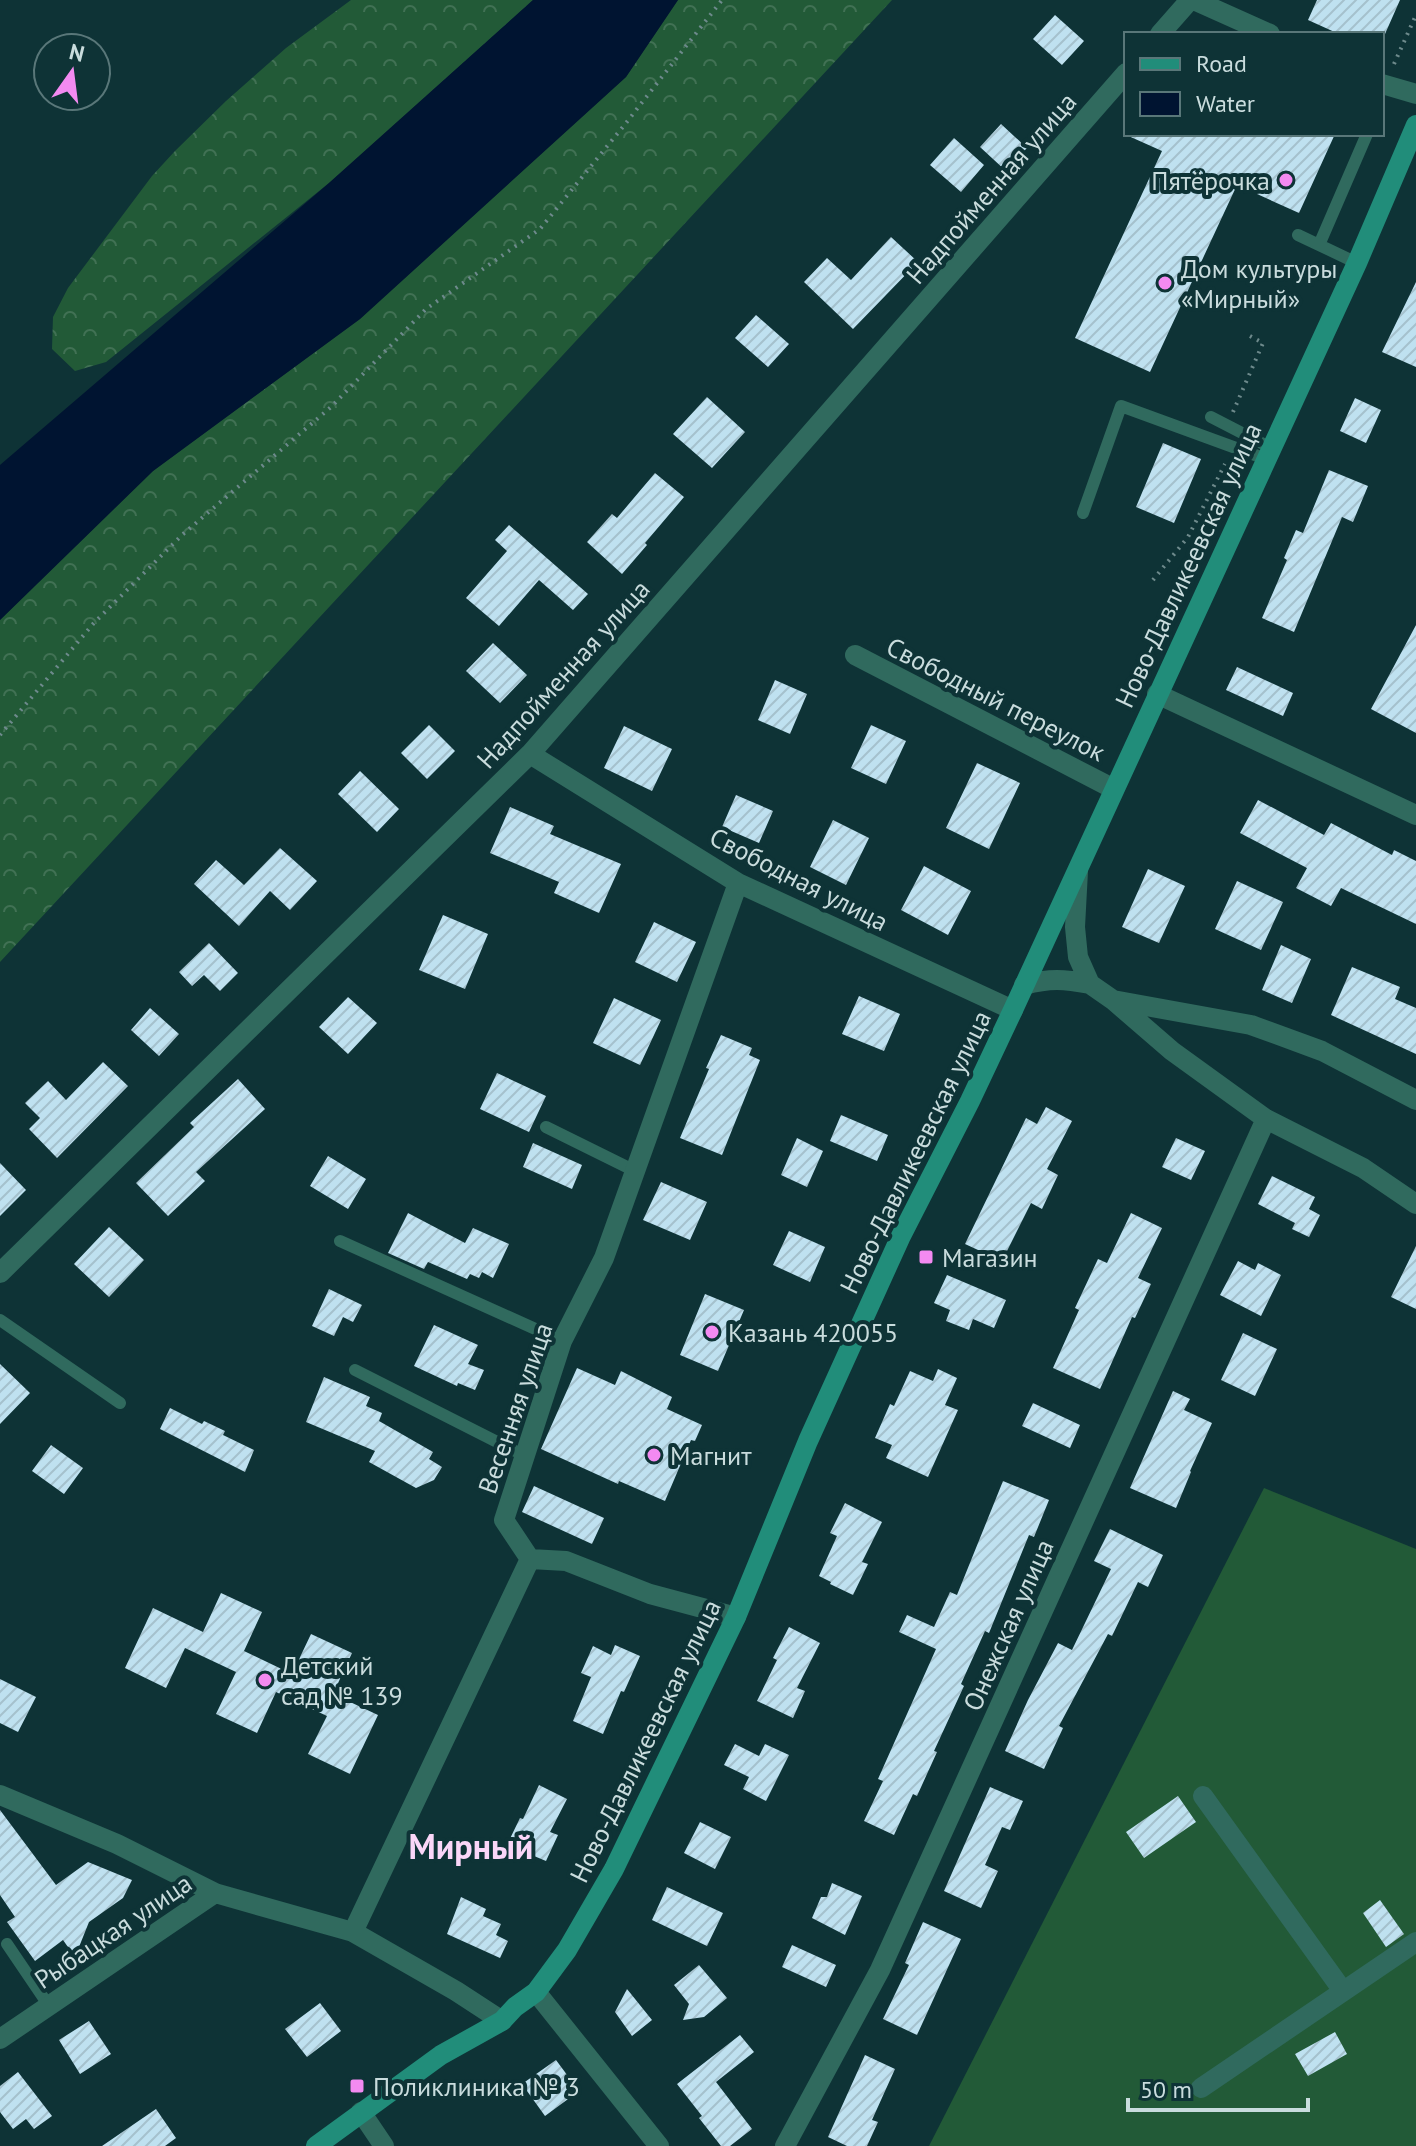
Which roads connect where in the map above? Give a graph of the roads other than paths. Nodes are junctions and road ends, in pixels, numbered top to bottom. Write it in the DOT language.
graph roads {
  1 [pos="1192,0"];
  2 [pos="1162,32"];
  3 [pos="1265,32"];
  4 [pos="1124,75"];
  5 [pos="1384,90"];
  6 [pos="1416,94"];
  7 [pos="1416,125"];
  8 [pos="1366,136"];
  9 [pos="1298,235"];
  10 [pos="1319,245"];
  11 [pos="1357,263"];
  12 [pos="1211,417"];
  13 [pos="1269,454"];
  14 [pos="1083,513"];
  15 [pos="855,655"];
  16 [pos="1157,694"];
  17 [pos="530,754"];
  18 [pos="1114,789"];
  19 [pos="1415,814"];
  20 [pos="1078,867"];
  21 [pos="738,883"];
  22 [pos="1090,984"];
  23 [pos="1024,985"];
  24 [pos="1113,1000"];
  25 [pos="1013,1010"];
  26 [pos="1416,1100"];
  27 [pos="1266,1119"];
  28 [pos="546,1127"];
  29 [pos="635,1171"];
  30 [pos="1416,1204"];
  31 [pos="340,1241"];
  32 [pos="0,1273"];
  33 [pos="0,1320"];
  34 [pos="562,1341"];
  35 [pos="355,1370"];
  36 [pos="120,1403"];
  37 [pos="525,1456"];
  38 [pos="530,1559"];
  39 [pos="736,1617"];
  40 [pos="0,1795"];
  41 [pos="1203,1796"];
  42 [pos="215,1893"];
  43 [pos="353,1932"];
  44 [pos="1416,1942"];
  45 [pos="7,1944"];
  46 [pos="1343,1991"];
  47 [pos="536,1992"];
  48 [pos="49,2006"];
  49 [pos="502,2021"];
  50 [pos="0,2039"];
  51 [pos="1201,2088"];
  52 [pos="361,2112"];
  53 [pos="316,2146"];
  54 [pos="384,2146"];
  55 [pos="659,2146"];
  56 [pos="785,2146"];
  1 -- 2 [label="street"];
  1 -- 3 [label="street"];
  4 -- 17 [label="street, Надпойменная улица"];
  5 -- 6 [label="street"];
  7 -- 11 [label="street, Ново-Давликеевская улица"];
  8 -- 10 [label="lane"];
  9 -- 10 [label="lane"];
  10 -- 11 [label="lane"];
  11 -- 13 [label="street, Ново-Давликеевская улица"];
  12 -- 13 [label="lane"];
  13 -- 14 [label="lane"];
  13 -- 16 [label="street, Ново-Давликеевская улица"];
  15 -- 18 [label="street, Свободный переулок"];
  16 -- 18 [label="street, Ново-Давликеевская улица"];
  16 -- 19 [label="street"];
  17 -- 21 [label="street, Свободная улица"];
  17 -- 32 [label="street, Надпойменная улица"];
  18 -- 20 [label="street, Ново-Давликеевская улица"];
  20 -- 22 [label="street"];
  20 -- 23 [label="street, Ново-Давликеевская улица"];
  21 -- 25 [label="street, Свободная улица"];
  21 -- 29 [label="street, Весенняя улица"];
  22 -- 23 [label="street"];
  22 -- 24 [label="street"];
  23 -- 25 [label="street, Ново-Давликеевская улица"];
  24 -- 26 [label="street"];
  24 -- 27 [label="street"];
  25 -- 39 [label="street, Ново-Давликеевская улица"];
  27 -- 30 [label="street"];
  27 -- 56 [label="street, Онежская улица"];
  28 -- 29 [label="lane"];
  29 -- 34 [label="street, Весенняя улица"];
  31 -- 34 [label="lane"];
  33 -- 36 [label="lane"];
  34 -- 37 [label="street, Весенняя улица"];
  35 -- 37 [label="lane"];
  37 -- 38 [label="street, Весенняя улица"];
  38 -- 39 [label="street"];
  38 -- 43 [label="street"];
  39 -- 47 [label="street, Ново-Давликеевская улица"];
  40 -- 42 [label="street, Рыбацкая улица"];
  41 -- 46 [label="street"];
  42 -- 43 [label="street, Рыбацкая улица"];
  42 -- 48 [label="street, Рыбацкая улица"];
  43 -- 49 [label="street, Рыбацкая улица"];
  44 -- 46 [label="street"];
  45 -- 48 [label="lane"];
  46 -- 51 [label="street"];
  47 -- 49 [label="street, Ново-Давликеевская улица"];
  47 -- 55 [label="street"];
  48 -- 50 [label="street, Рыбацкая улица"];
  49 -- 52 [label="street, Ново-Давликеевская улица"];
  52 -- 53 [label="street, Ново-Давликеевская улица"];
  52 -- 54 [label="street"];
}
